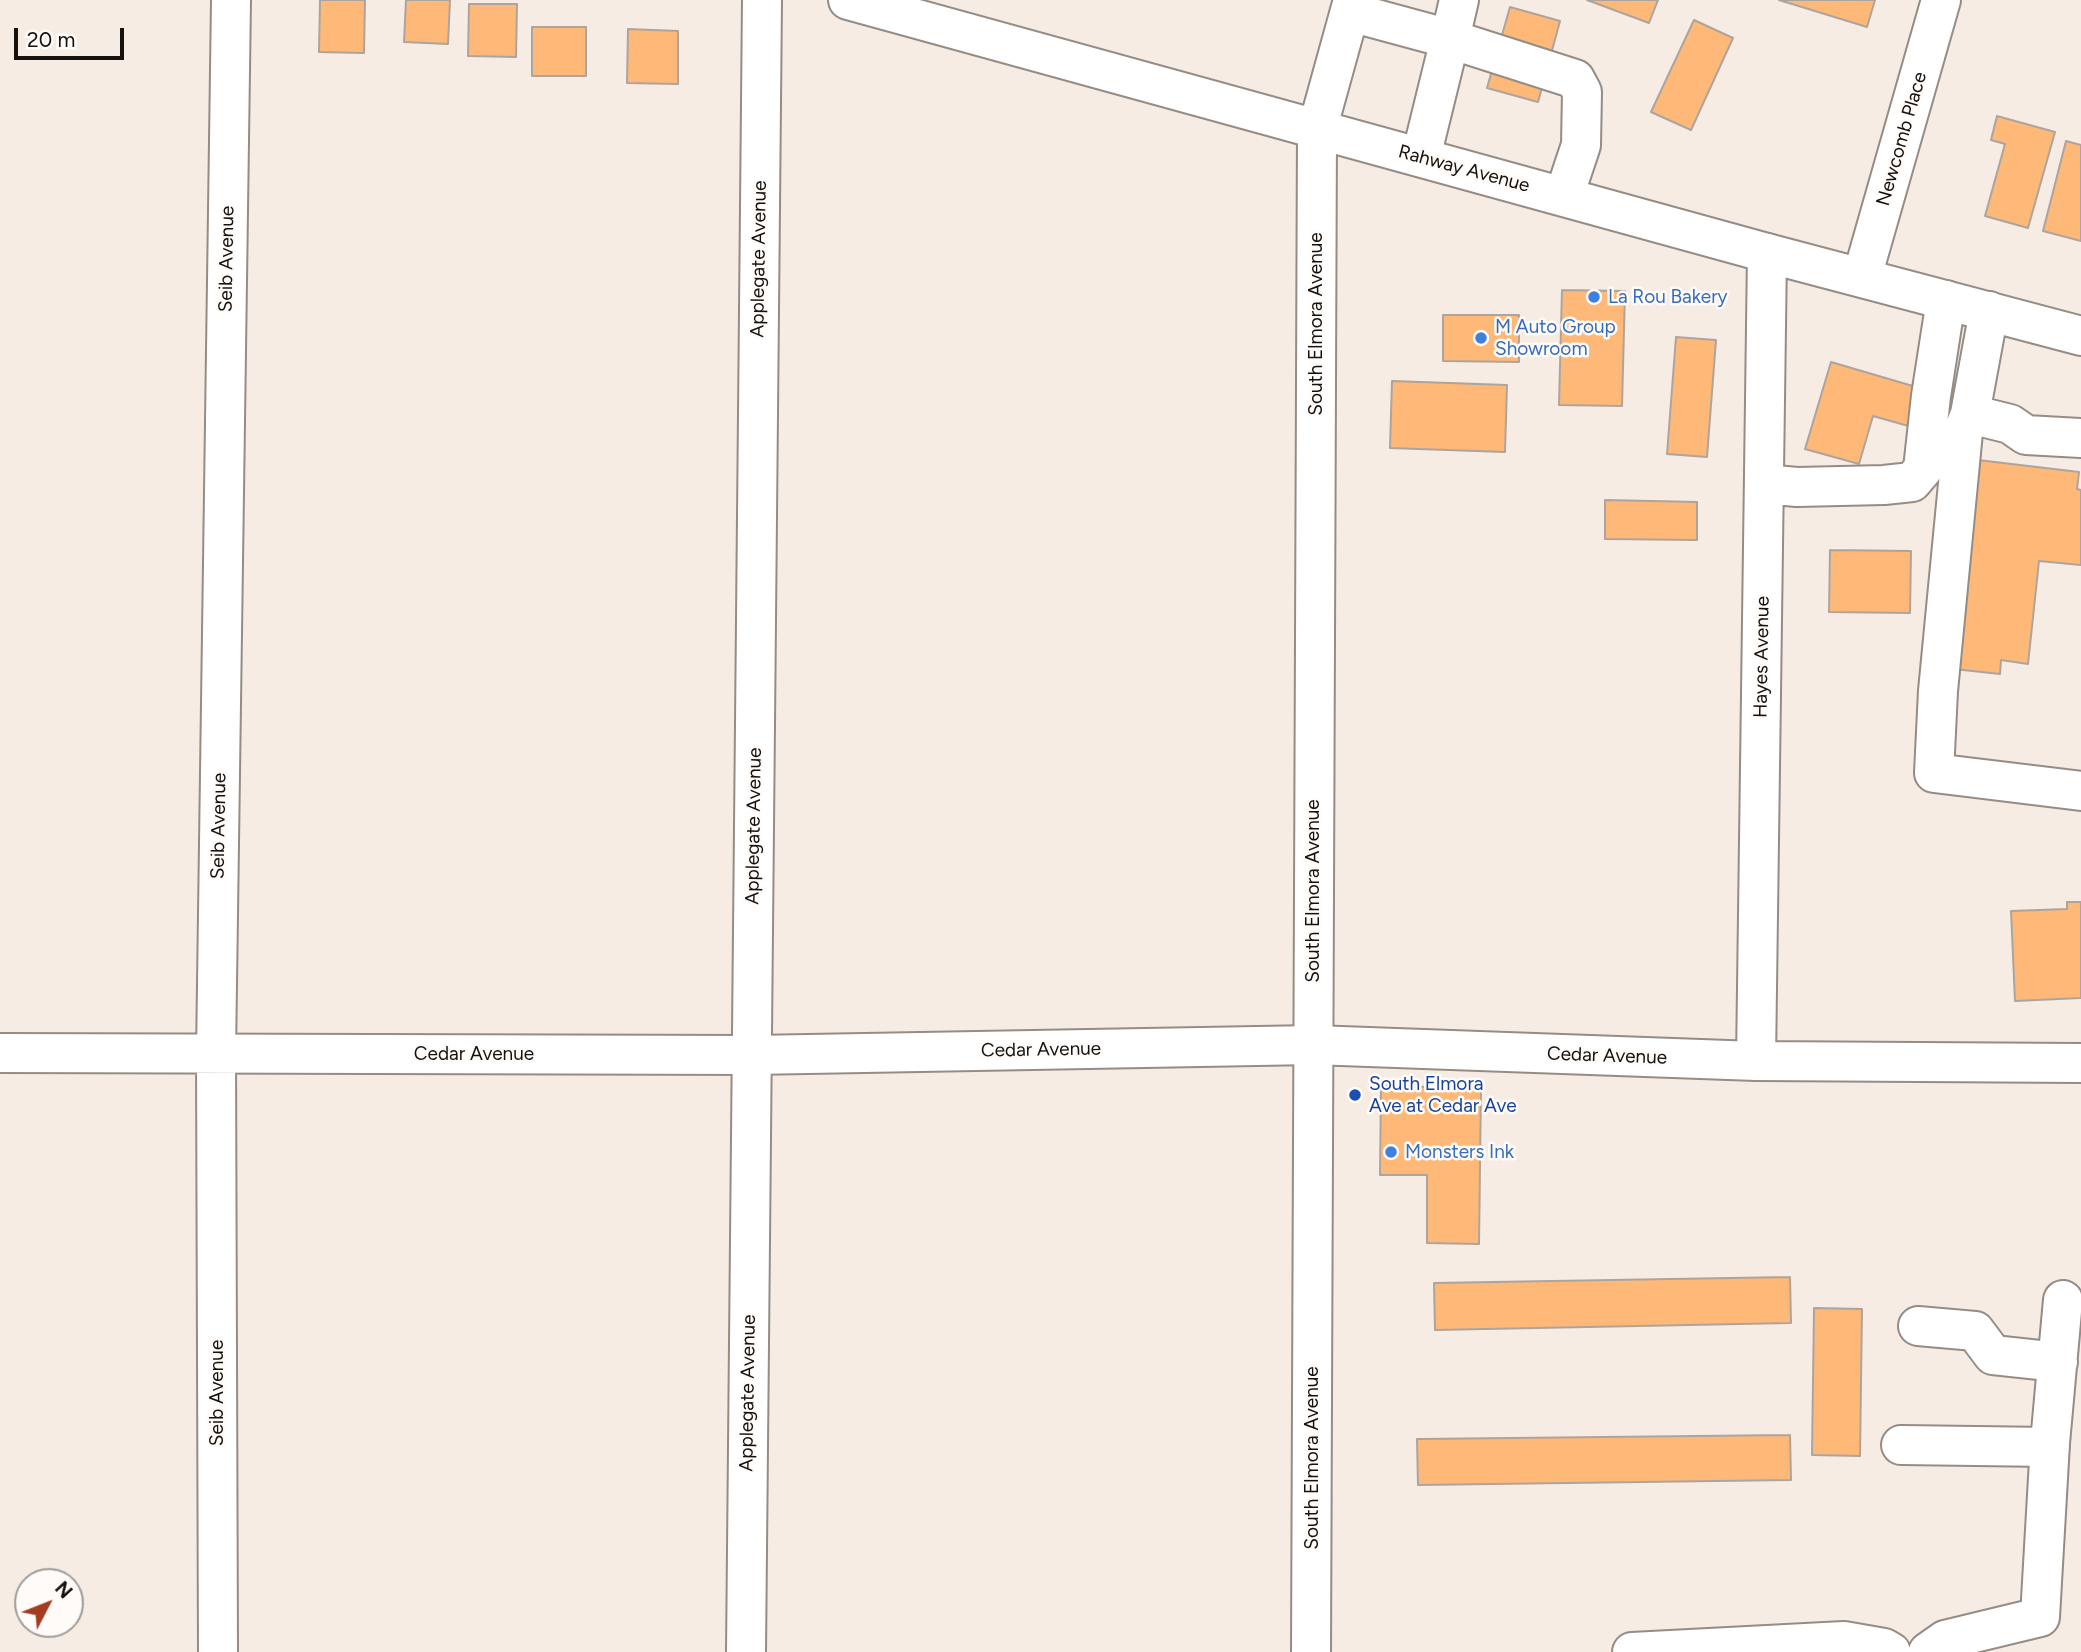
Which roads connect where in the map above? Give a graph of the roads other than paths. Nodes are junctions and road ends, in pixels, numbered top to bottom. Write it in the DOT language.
graph roads {
  1 [pos="231,0"];
  2 [pos="762,0"];
  3 [pos="848,0"];
  4 [pos="1459,0"];
  5 [pos="1941,0"];
  6 [pos="1352,6"];
  7 [pos="1450,39"];
  8 [pos="1317,130"];
  9 [pos="1421,157"];
  10 [pos="1564,196"];
  11 [pos="1767,253"];
  12 [pos="1863,278"];
  13 [pos="1946,300"];
  14 [pos="1989,311"];
  15 [pos="2081,336"];
  16 [pos="1970,414"];
  17 [pos="2081,438"];
  18 [pos="1764,484"];
  19 [pos="2081,792"];
  20 [pos="1312,1045"];
  21 [pos="0,1053"];
  22 [pos="216,1054"];
  23 [pos="752,1055"];
  24 [pos="1756,1061"];
  25 [pos="2081,1063"];
  26 [pos="2063,1300"];
  27 [pos="1918,1326"];
  28 [pos="2058,1362"];
  29 [pos="1901,1445"];
  30 [pos="2050,1447"];
  31 [pos="218,1652"];
  32 [pos="746,1652"];
  33 [pos="1311,1652"];
  34 [pos="1632,1652"];
  35 [pos="1891,1652"];
  36 [pos="1928,1652"];
  1 -- 22 [label="street, Seib Avenue"];
  2 -- 23 [label="street, Applegate Avenue"];
  3 -- 8 [label="street, Rahway Avenue"];
  4 -- 7 [label="street"];
  5 -- 12 [label="street, Newcomb Place"];
  6 -- 7 [label="street"];
  6 -- 8 [label="street, South Elmora Avenue"];
  7 -- 9 [label="street"];
  7 -- 10 [label="street"];
  8 -- 9 [label="street, Rahway Avenue"];
  8 -- 20 [label="street, South Elmora Avenue"];
  9 -- 10 [label="street, Rahway Avenue"];
  10 -- 11 [label="street, Rahway Avenue"];
  11 -- 12 [label="street, Rahway Avenue"];
  11 -- 18 [label="street, Hayes Avenue"];
  12 -- 13 [label="street, Rahway Avenue"];
  13 -- 14 [label="street, Rahway Avenue"];
  13 -- 18 [label="street"];
  14 -- 15 [label="street, Rahway Avenue"];
  14 -- 16 [label="street"];
  16 -- 17 [label="street"];
  16 -- 19 [label="street"];
  18 -- 24 [label="street, Hayes Avenue"];
  20 -- 23 [label="street, Cedar Avenue"];
  20 -- 24 [label="street, Cedar Avenue"];
  20 -- 33 [label="street, South Elmora Avenue"];
  21 -- 22 [label="street, Cedar Avenue"];
  22 -- 23 [label="street, Cedar Avenue"];
  22 -- 31 [label="street, Seib Avenue"];
  23 -- 32 [label="street, Applegate Avenue"];
  24 -- 25 [label="street, Cedar Avenue"];
  26 -- 28 [label="street"];
  27 -- 28 [label="street"];
  28 -- 30 [label="street"];
  29 -- 30 [label="street"];
  30 -- 36 [label="street"];
  34 -- 35 [label="street"];
}
